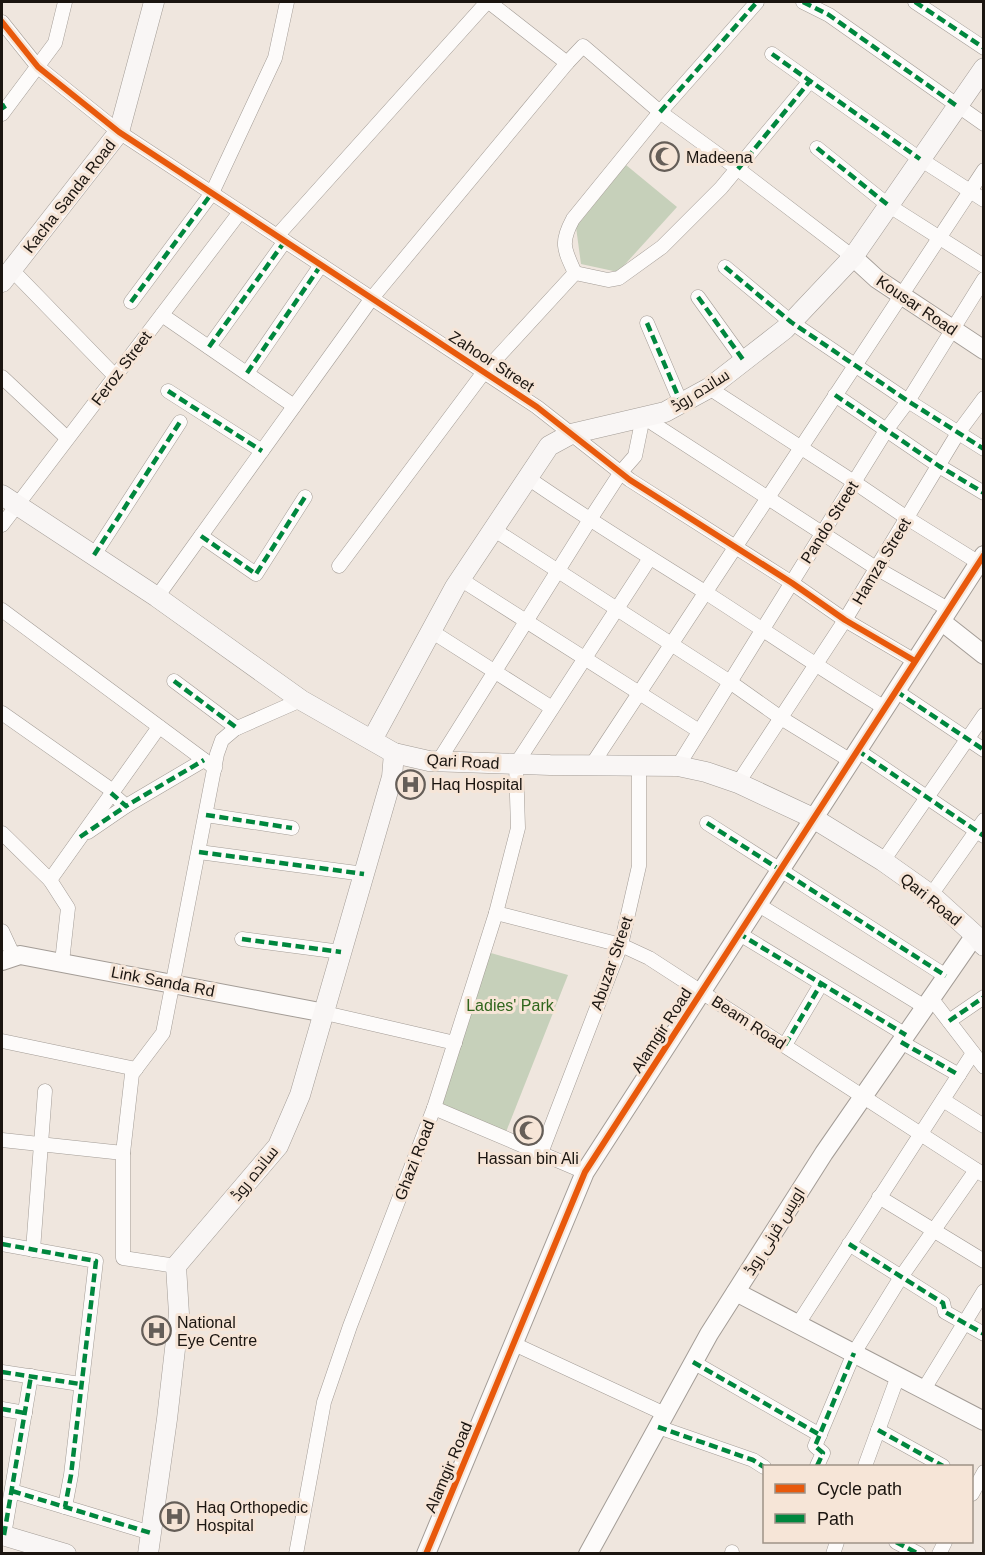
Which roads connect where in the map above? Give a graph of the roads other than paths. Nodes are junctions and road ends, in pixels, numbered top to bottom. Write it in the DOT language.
graph roads {
  1 [pos="65,2"];
  2 [pos="154,2"];
  3 [pos="287,2"];
  4 [pos="488,2"];
  5 [pos="757,2"];
  6 [pos="803,2"];
  7 [pos="915,2"];
  8 [pos="2,22"];
  9 [pos="984,48"];
  10 [pos="772,54"];
  11 [pos="567,63"];
  12 [pos="38,67"];
  13 [pos="984,68"];
  14 [pos="810,81"];
  15 [pos="957,106"];
  16 [pos="3,109"];
  17 [pos="660,112"];
  18 [pos="984,124"];
  19 [pos="119,132"];
  20 [pos="818,148"];
  21 [pos="920,159"];
  22 [pos="738,168"];
  23 [pos="984,170"];
  24 [pos="970,191"];
  25 [pos="212,193"];
  26 [pos="984,200"];
  27 [pos="888,204"];
  28 [pos="240,212"];
  29 [pos="939,237"];
  30 [pos="281,239"];
  31 [pos="853,257"];
  32 [pos="321,265"];
  33 [pos="984,266"];
  34 [pos="725,267"];
  35 [pos="575,273"];
  36 [pos="7,276"];
  37 [pos="984,279"];
  38 [pos="901,295"];
  39 [pos="698,297"];
  40 [pos="372,298"];
  41 [pos="131,302"];
  42 [pos="162,315"];
  43 [pos="791,322"];
  44 [pos="647,323"];
  45 [pos="952,329"];
  46 [pos="209,347"];
  47 [pos="984,350"];
  48 [pos="744,361"];
  49 [pos="855,364"];
  50 [pos="484,372"];
  51 [pos="247,373"];
  52 [pos="115,376"];
  53 [pos="2,377"];
  54 [pos="709,388"];
  55 [pos="168,391"];
  56 [pos="835,394"];
  57 [pos="984,398"];
  58 [pos="908,401"];
  59 [pos="681,403"];
  60 [pos="294,406"];
  61 [pos="643,417"];
  62 [pos="180,422"];
  63 [pos="887,429"];
  64 [pos="958,433"];
  65 [pos="571,434"];
  66 [pos="68,438"];
  67 [pos="800,447"];
  68 [pos="984,449"];
  69 [pos="262,451"];
  70 [pos="939,466"];
  71 [pos="621,472"];
  72 [pos="528,478"];
  73 [pos="854,482"];
  74 [pos="984,493"];
  75 [pos="305,497"];
  76 [pos="767,498"];
  77 [pos="9,500"];
  78 [pos="907,518"];
  79 [pos="590,521"];
  80 [pos="2,525"];
  81 [pos="493,530"];
  82 [pos="823,532"];
  83 [pos="201,536"];
  84 [pos="735,546"];
  85 [pos="94,555"];
  86 [pos="650,558"];
  87 [pos="982,561"];
  88 [pos="339,566"];
  89 [pos="876,568"];
  90 [pos="558,571"];
  91 [pos="460,579"];
  92 [pos="792,583"];
  93 [pos="705,592"];
  94 [pos="157,597"];
  95 [pos="617,609"];
  96 [pos="2,610"];
  97 [pos="944,615"];
  98 [pos="845,620"];
  99 [pos="526,621"];
  100 [pos="763,629"];
  101 [pos="431,631"];
  102 [pos="671,644"];
  103 [pos="984,655"];
  104 [pos="585,658"];
  105 [pos="915,661"];
  106 [pos="815,666"];
  107 [pos="495,672"];
  108 [pos="174,681"];
  109 [pos="730,682"];
  110 [pos="896,690"];
  111 [pos="639,693"];
  112 [pos="301,699"];
  113 [pos="552,708"];
  114 [pos="885,708"];
  115 [pos="2,713"];
  116 [pos="984,715"];
  117 [pos="781,718"];
  118 [pos="159,727"];
  119 [pos="237,728"];
  120 [pos="699,731"];
  121 [pos="967,739"];
  122 [pos="372,740"];
  123 [pos="984,750"];
  124 [pos="394,753"];
  125 [pos="854,755"];
  126 [pos="438,762"];
  127 [pos="209,764"];
  128 [pos="516,764"];
  129 [pos="591,765"];
  130 [pos="639,766"];
  131 [pos="678,766"];
  132 [pos="738,783"];
  133 [pos="112,792"];
  134 [pos="927,797"];
  135 [pos="126,806"];
  136 [pos="206,814"];
  137 [pos="813,818"];
  138 [pos="707,823"];
  139 [pos="292,828"];
  140 [pos="981,829"];
  141 [pos="80,837"];
  142 [pos="5,842"];
  143 [pos="199,852"];
  144 [pos="883,861"];
  145 [pos="780,870"];
  146 [pos="364,874"];
  147 [pos="50,880"];
  148 [pos="931,895"];
  149 [pos="758,904"];
  150 [pos="496,913"];
  151 [pos="2,931"];
  152 [pos="738,933"];
  153 [pos="981,935"];
  154 [pos="242,939"];
  155 [pos="621,945"];
  156 [pos="341,952"];
  157 [pos="8,959"];
  158 [pos="62,962"];
  159 [pos="946,976"];
  160 [pos="174,983"];
  161 [pos="821,984"];
  162 [pos="702,991"];
  163 [pos="984,997"];
  164 [pos="928,1002"];
  165 [pos="325,1013"];
  166 [pos="949,1021"];
  167 [pos="903,1038"];
  168 [pos="2,1041"];
  169 [pos="454,1042"];
  170 [pos="785,1045"];
  171 [pos="973,1053"];
  172 [pos="984,1067"];
  173 [pos="136,1069"];
  174 [pos="959,1075"];
  175 [pos="45,1091"];
  176 [pos="862,1098"];
  177 [pos="943,1100"];
  178 [pos="434,1108"];
  179 [pos="984,1126"];
  180 [pos="919,1134"];
  181 [pos="2,1140"];
  182 [pos="41,1144"];
  183 [pos="123,1153"];
  184 [pos="541,1153"];
  185 [pos="585,1172"];
  186 [pos="980,1173"];
  187 [pos="879,1197"];
  188 [pos="934,1230"];
  189 [pos="2,1244"];
  190 [pos="849,1244"];
  191 [pos="33,1250"];
  192 [pos="984,1261"];
  193 [pos="176,1266"];
  194 [pos="901,1277"];
  195 [pos="984,1291"];
  196 [pos="736,1292"];
  197 [pos="965,1323"];
  198 [pos="798,1324"];
  199 [pos="984,1334"];
  200 [pos="514,1344"];
  201 [pos="854,1353"];
  202 [pos="693,1362"];
  203 [pos="2,1372"];
  204 [pos="31,1376"];
  205 [pos="898,1376"];
  206 [pos="80,1384"];
  207 [pos="924,1389"];
  208 [pos="2,1409"];
  209 [pos="25,1413"];
  210 [pos="661,1420"];
  211 [pos="984,1421"];
  212 [pos="878,1430"];
  213 [pos="820,1435"];
  214 [pos="818,1465"];
  215 [pos="866,1465"];
  216 [pos="939,1465"];
  217 [pos="763,1466"];
  218 [pos="984,1472"];
  219 [pos="12,1491"];
  220 [pos="973,1492"];
  221 [pos="65,1507"];
  222 [pos="151,1533"];
  223 [pos="3,1535"];
  224 [pos="898,1543"];
  225 [pos="66,1554"];
  226 [pos="148,1554"];
  227 [pos="297,1554"];
  228 [pos="426,1554"];
  229 [pos="588,1554"];
  230 [pos="919,1554"];
  1 -- 12 [label="street"];
  2 -- 19 [label="main road, Kacha Sanda Road"];
  3 -- 25 [label="street"];
  4 -- 11 [label="street"];
  4 -- 30 [label="street"];
  5 -- 17 [label="street"];
  6 -- 15 [label="street"];
  7 -- 9 [label="street"];
  8 -- 12 [label="street, Zahoor Street"];
  10 -- 14 [label="street"];
  11 -- 17 [label="street"];
  11 -- 40 [label="street"];
  12 -- 16 [label="street"];
  12 -- 19 [label="street, Zahoor Street"];
  13 -- 15 [label="main road, ساندہ روڈ"];
  14 -- 21 [label="street"];
  14 -- 22 [label="street"];
  15 -- 18 [label="street"];
  15 -- 21 [label="main road, ساندہ روڈ"];
  17 -- 22 [label="street"];
  17 -- 35 [label="street"];
  19 -- 25 [label="street, Zahoor Street"];
  19 -- 36 [label="main road, Kacha Sanda Road"];
  20 -- 27 [label="street"];
  21 -- 24 [label="street"];
  21 -- 27 [label="main road, ساندہ روڈ"];
  22 -- 31 [label="street"];
  22 -- 35 [label="street"];
  23 -- 24 [label="street"];
  24 -- 26 [label="street"];
  24 -- 29 [label="street"];
  25 -- 28 [label="street, Zahoor Street"];
  25 -- 41 [label="street"];
  27 -- 29 [label="street"];
  27 -- 31 [label="main road, ساندہ روڈ"];
  28 -- 30 [label="street, Zahoor Street"];
  28 -- 42 [label="street, Feroz Street"];
  29 -- 33 [label="street"];
  29 -- 38 [label="street"];
  30 -- 32 [label="street, Zahoor Street"];
  30 -- 46 [label="street"];
  31 -- 38 [label="street, Kousar Road"];
  31 -- 43 [label="main road, ساندہ روڈ"];
  32 -- 40 [label="street, Zahoor Street"];
  32 -- 51 [label="street"];
  34 -- 43 [label="street"];
  35 -- 50 [label="street"];
  36 -- 52 [label="street"];
  37 -- 45 [label="street, Pando Street"];
  38 -- 45 [label="street, Kousar Road"];
  38 -- 49 [label="street"];
  39 -- 48 [label="street"];
  40 -- 50 [label="street, Zahoor Street"];
  40 -- 60 [label="street"];
  42 -- 46 [label="street"];
  42 -- 52 [label="street, Feroz Street"];
  43 -- 48 [label="main road, ساندہ روڈ"];
  43 -- 49 [label="street"];
  44 -- 59 [label="street"];
  45 -- 47 [label="street, Kousar Road"];
  45 -- 58 [label="street, Pando Street"];
  46 -- 51 [label="street"];
  48 -- 54 [label="main road, ساندہ روڈ"];
  49 -- 56 [label="street"];
  49 -- 58 [label="street"];
  50 -- 65 [label="street, Zahoor Street"];
  50 -- 88 [label="street"];
  51 -- 60 [label="street"];
  52 -- 66 [label="street, Feroz Street"];
  53 -- 66 [label="street"];
  54 -- 59 [label="main road, ساندہ روڈ"];
  54 -- 67 [label="street"];
  55 -- 69 [label="street"];
  56 -- 63 [label="street"];
  56 -- 67 [label="street"];
  57 -- 64 [label="street, Hamza Street"];
  58 -- 63 [label="street, Pando Street"];
  58 -- 64 [label="street"];
  59 -- 61 [label="main road, ساندہ روڈ"];
  60 -- 69 [label="street"];
  61 -- 65 [label="main road, ساندہ روڈ"];
  61 -- 71 [label="street"];
  61 -- 76 [label="street"];
  62 -- 85 [label="street"];
  63 -- 70 [label="street"];
  63 -- 73 [label="street, Pando Street"];
  64 -- 68 [label="street"];
  64 -- 70 [label="street, Hamza Street"];
  65 -- 71 [label="street, Zahoor Street"];
  65 -- 72 [label="main road, ساندہ روڈ"];
  66 -- 77 [label="street, Feroz Street"];
  67 -- 73 [label="street"];
  67 -- 76 [label="street"];
  69 -- 83 [label="street"];
  70 -- 74 [label="street"];
  70 -- 78 [label="street, Hamza Street"];
  71 -- 79 [label="street"];
  71 -- 84 [label="street, Zahoor Street"];
  72 -- 79 [label="street"];
  72 -- 81 [label="main road, ساندہ روڈ"];
  73 -- 78 [label="street"];
  73 -- 82 [label="street, Pando Street"];
  75 -- 83 [label="street"];
  76 -- 82 [label="street"];
  76 -- 84 [label="street"];
  77 -- 80 [label="street, Feroz Street"];
  77 -- 85 [label="main road, Qari Road"];
  78 -- 87 [label="street"];
  78 -- 89 [label="street, Hamza Street"];
  79 -- 86 [label="street"];
  79 -- 90 [label="street"];
  81 -- 90 [label="street"];
  81 -- 91 [label="main road, ساندہ روڈ"];
  82 -- 89 [label="street"];
  82 -- 92 [label="street, Pando Street"];
  83 -- 94 [label="street"];
  84 -- 92 [label="street, Zahoor Street"];
  84 -- 93 [label="street"];
  85 -- 94 [label="main road, Qari Road"];
  86 -- 93 [label="street"];
  86 -- 95 [label="street"];
  87 -- 97 [label="street, Alamgir Road"];
  89 -- 97 [label="street"];
  89 -- 98 [label="street, Hamza Street"];
  90 -- 95 [label="street"];
  90 -- 99 [label="street"];
  91 -- 99 [label="street"];
  91 -- 101 [label="main road, ساندہ روڈ"];
  92 -- 98 [label="street, Zahoor Street"];
  92 -- 100 [label="street, Pando Street"];
  93 -- 100 [label="street"];
  93 -- 102 [label="street"];
  94 -- 112 [label="main road, Qari Road"];
  95 -- 102 [label="street"];
  95 -- 104 [label="street"];
  96 -- 118 [label="street"];
  97 -- 103 [label="street"];
  97 -- 105 [label="street, Alamgir Road"];
  98 -- 105 [label="street, Zahoor Street"];
  98 -- 106 [label="street, Hamza Street"];
  99 -- 104 [label="street"];
  99 -- 107 [label="street"];
  100 -- 106 [label="street"];
  100 -- 109 [label="street, Pando Street"];
  101 -- 107 [label="street"];
  101 -- 122 [label="main road, ساندہ روڈ"];
  102 -- 109 [label="street"];
  102 -- 111 [label="street"];
  104 -- 111 [label="street"];
  104 -- 113 [label="street"];
  105 -- 110 [label="street, Alamgir Road"];
  106 -- 114 [label="street"];
  106 -- 117 [label="street, Hamza Street"];
  107 -- 113 [label="street"];
  107 -- 126 [label="street"];
  108 -- 119 [label="street"];
  109 -- 117 [label="street"];
  109 -- 120 [label="street, Pando Street"];
  110 -- 114 [label="street, Alamgir Road"];
  110 -- 121 [label="street"];
  111 -- 120 [label="street"];
  111 -- 129 [label="street"];
  112 -- 119 [label="street"];
  112 -- 122 [label="main road, Qari Road"];
  113 -- 128 [label="street"];
  114 -- 125 [label="street, Alamgir Road"];
  115 -- 133 [label="street"];
  116 -- 121 [label="street"];
  117 -- 125 [label="street"];
  117 -- 132 [label="street, Hamza Street"];
  118 -- 127 [label="street"];
  118 -- 133 [label="street"];
  119 -- 127 [label="street"];
  120 -- 131 [label="street, Pando Street"];
  121 -- 123 [label="street"];
  121 -- 134 [label="street"];
  122 -- 124 [label="main road, Qari Road"];
  124 -- 126 [label="main road, Qari Road"];
  124 -- 146 [label="main road, ساندہ روڈ"];
  125 -- 134 [label="street"];
  125 -- 137 [label="street, Alamgir Road"];
  126 -- 128 [label="main road, Qari Road"];
  127 -- 135 [label="street"];
  127 -- 136 [label="street"];
  128 -- 129 [label="main road, Qari Road"];
  128 -- 150 [label="street, Ghazi Road"];
  129 -- 130 [label="main road, Qari Road"];
  130 -- 131 [label="main road, Qari Road"];
  130 -- 155 [label="street, Abuzar Street"];
  131 -- 132 [label="main road, Qari Road"];
  132 -- 137 [label="main road, Qari Road"];
  133 -- 135 [label="street"];
  133 -- 141 [label="street"];
  134 -- 140 [label="street"];
  134 -- 144 [label="street"];
  135 -- 141 [label="street"];
  136 -- 139 [label="street"];
  136 -- 143 [label="street"];
  137 -- 144 [label="main road, Qari Road"];
  137 -- 145 [label="street, Alamgir Road"];
  138 -- 145 [label="street"];
  140 -- 148 [label="street"];
  141 -- 147 [label="street"];
  142 -- 147 [label="street"];
  143 -- 146 [label="street"];
  143 -- 160 [label="street"];
  144 -- 148 [label="main road, Qari Road"];
  145 -- 149 [label="street, Alamgir Road"];
  145 -- 159 [label="street"];
  146 -- 156 [label="main road, ساندہ روڈ"];
  147 -- 158 [label="street"];
  148 -- 153 [label="main road, Qari Road"];
  149 -- 152 [label="street, Alamgir Road"];
  149 -- 164 [label="street"];
  150 -- 155 [label="street, Beam Road"];
  150 -- 169 [label="street, Ghazi Road"];
  151 -- 157 [label="street"];
  152 -- 161 [label="street"];
  152 -- 162 [label="street, Alamgir Road"];
  153 -- 159 [label="street, اویس قرنی روڈ"];
  154 -- 156 [label="street"];
  155 -- 162 [label="street, Beam Road"];
  155 -- 184 [label="street, Abuzar Street"];
  156 -- 165 [label="main road, ساندہ روڈ"];
  157 -- 158 [label="street, Link Sanda Rd"];
  158 -- 160 [label="street, Link Sanda Rd"];
  159 -- 164 [label="street, اویس قرنی روڈ"];
  160 -- 165 [label="street, Link Sanda Rd"];
  160 -- 173 [label="street"];
  161 -- 167 [label="street"];
  161 -- 170 [label="street"];
  162 -- 170 [label="street, Beam Road"];
  162 -- 185 [label="street, Alamgir Road"];
  163 -- 166 [label="street"];
  164 -- 166 [label="street"];
  164 -- 167 [label="street, اویس قرنی روڈ"];
  165 -- 169 [label="street"];
  165 -- 193 [label="main road, ساندہ روڈ"];
  166 -- 171 [label="street"];
  167 -- 174 [label="street"];
  167 -- 176 [label="street, اویس قرنی روڈ"];
  168 -- 173 [label="street"];
  169 -- 178 [label="street, Ghazi Road"];
  170 -- 176 [label="street, Beam Road"];
  171 -- 172 [label="street"];
  171 -- 174 [label="street"];
  173 -- 183 [label="street"];
  174 -- 177 [label="street"];
  175 -- 182 [label="street"];
  176 -- 180 [label="street, Beam Road"];
  176 -- 196 [label="street, اویس قرنی روڈ"];
  177 -- 179 [label="street"];
  177 -- 180 [label="street"];
  178 -- 184 [label="street"];
  178 -- 227 [label="street, Ghazi Road"];
  180 -- 186 [label="street, Beam Road"];
  180 -- 187 [label="street"];
  181 -- 182 [label="street"];
  182 -- 183 [label="street"];
  182 -- 191 [label="street"];
  183 -- 193 [label="street"];
  184 -- 185 [label="street"];
  185 -- 200 [label="street, Alamgir Road"];
  186 -- 188 [label="street"];
  187 -- 188 [label="street"];
  187 -- 190 [label="street"];
  188 -- 192 [label="street"];
  188 -- 194 [label="street"];
  189 -- 191 [label="street"];
  190 -- 194 [label="street"];
  190 -- 198 [label="street"];
  191 -- 206 [label="street"];
  193 -- 222 [label="main road"];
  194 -- 197 [label="street"];
  194 -- 201 [label="street"];
  195 -- 197 [label="street"];
  196 -- 198 [label="street"];
  196 -- 202 [label="street, اویس قرنی روڈ"];
  197 -- 199 [label="street"];
  197 -- 207 [label="street"];
  198 -- 201 [label="street"];
  200 -- 210 [label="street"];
  200 -- 228 [label="street, Alamgir Road"];
  201 -- 205 [label="street"];
  201 -- 213 [label="street"];
  202 -- 210 [label="street, اویس قرنی روڈ"];
  202 -- 213 [label="street"];
  203 -- 204 [label="street"];
  204 -- 206 [label="street"];
  204 -- 209 [label="street"];
  205 -- 207 [label="street"];
  205 -- 212 [label="street"];
  206 -- 221 [label="street"];
  207 -- 211 [label="street"];
  208 -- 209 [label="street"];
  209 -- 219 [label="street"];
  210 -- 217 [label="street"];
  210 -- 229 [label="street, اویس قرنی روڈ"];
  212 -- 215 [label="street"];
  212 -- 216 [label="street"];
  213 -- 214 [label="street"];
  218 -- 220 [label="street"];
  219 -- 221 [label="street"];
  219 -- 223 [label="street"];
  221 -- 222 [label="street"];
  222 -- 226 [label="main road"];
  223 -- 225 [label="main road"];
  224 -- 230 [label="street"];
}
